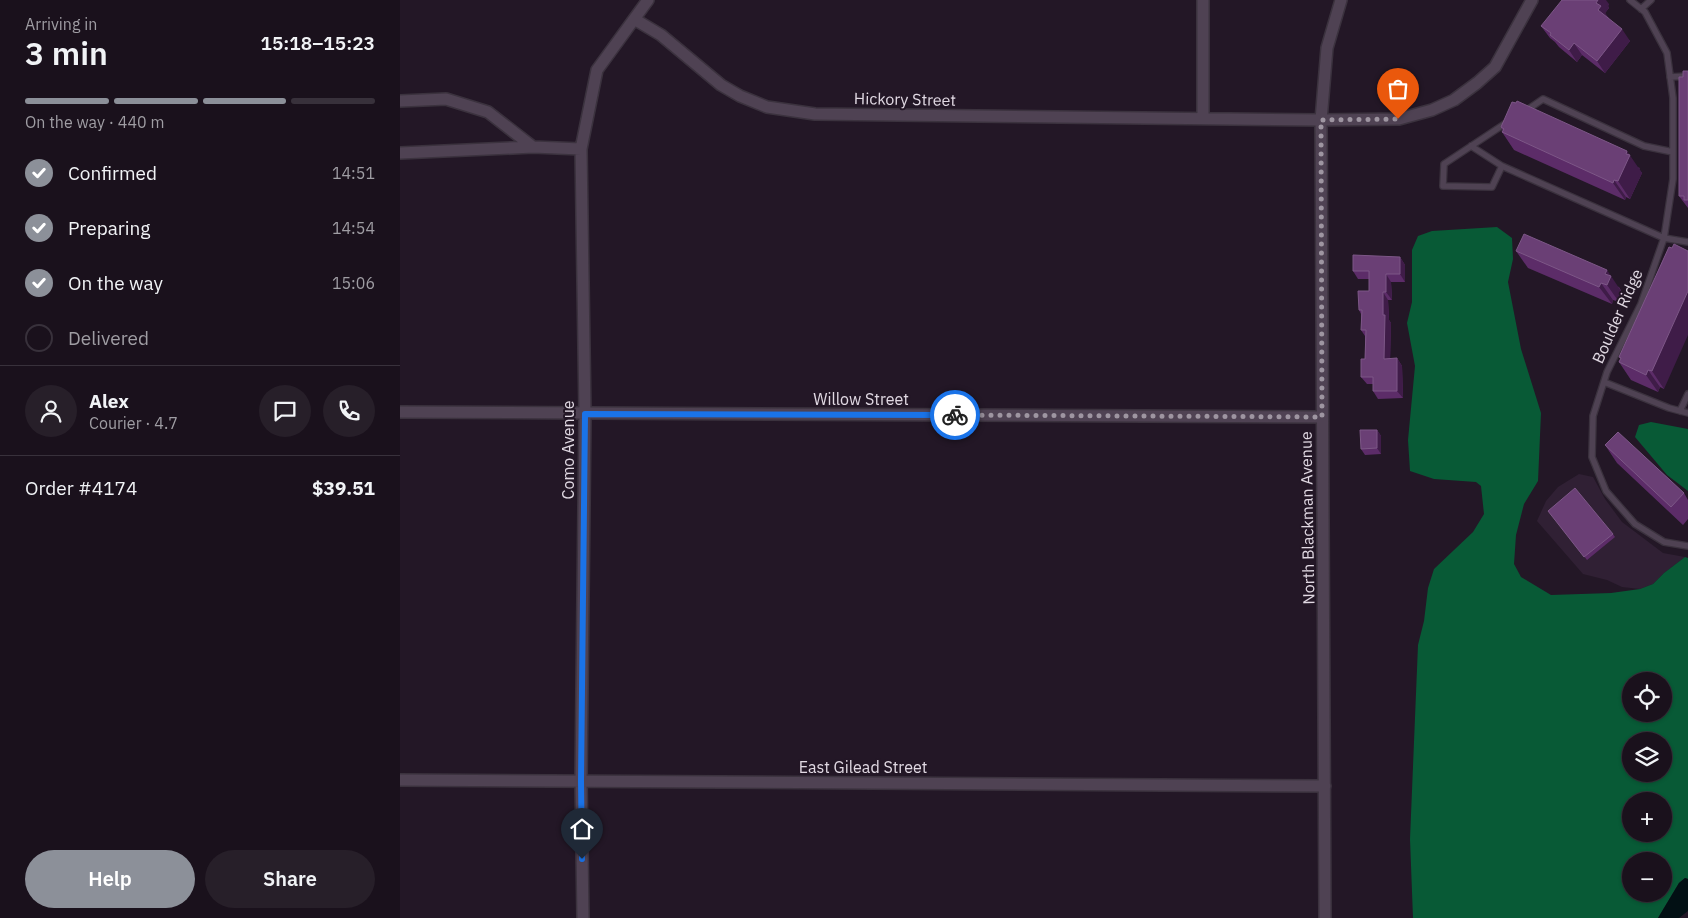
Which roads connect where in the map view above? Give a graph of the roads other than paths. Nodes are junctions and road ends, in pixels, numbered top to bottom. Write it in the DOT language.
graph roads {
  1 [pos="648,0"];
  2 [pos="1202,0"];
  3 [pos="1341,0"];
  4 [pos="1532,0"];
  5 [pos="1630,0"];
  6 [pos="1651,0"];
  7 [pos="1641,9"];
  8 [pos="634,19"];
  9 [pos="1688,76"];
  10 [pos="1670,77"];
  11 [pos="400,101"];
  12 [pos="1519,115"];
  13 [pos="1203,118"];
  14 [pos="1321,120"];
  15 [pos="1511,120"];
  16 [pos="1471,146"];
  17 [pos="533,147"];
  18 [pos="581,149"];
  19 [pos="1673,152"];
  20 [pos="400,153"];
  21 [pos="1502,166"];
  22 [pos="1664,238"];
  23 [pos="1688,242"];
  24 [pos="1604,382"];
  25 [pos="1688,394"];
  26 [pos="1680,411"];
  27 [pos="400,412"];
  28 [pos="1688,413"];
  29 [pos="585,414"];
  30 [pos="1322,417"];
  31 [pos="1688,546"];
  32 [pos="400,780"];
  33 [pos="581,781"];
  34 [pos="1326,786"];
  35 [pos="583,918"];
  36 [pos="1325,918"];
  1 -- 8 [label="street, Como Avenue"];
  2 -- 13 [label="street"];
  3 -- 14 [label="street, North Blackman Avenue"];
  4 -- 14 [label="street"];
  5 -- 7 [label="lane, Boulder Ridge"];
  6 -- 7 [label="lane"];
  7 -- 10 [label="lane, Boulder Ridge"];
  8 -- 13 [label="street, Hickory Street"];
  8 -- 18 [label="street, Como Avenue"];
  9 -- 10 [label="lane"];
  10 -- 19 [label="lane, Boulder Ridge"];
  11 -- 17 [label="street"];
  12 -- 19 [label="lane"];
  13 -- 14 [label="street, Hickory Street"];
  14 -- 30 [label="street, North Blackman Avenue"];
  15 -- 16 [label="lane"];
  16 -- 21 [label="lane"];
  16 -- 21 [label="lane"];
  17 -- 18 [label="street"];
  17 -- 20 [label="street"];
  18 -- 29 [label="street, Como Avenue"];
  19 -- 22 [label="lane, Boulder Ridge"];
  21 -- 22 [label="lane"];
  22 -- 23 [label="lane"];
  22 -- 24 [label="lane, Boulder Ridge"];
  24 -- 26 [label="lane"];
  24 -- 31 [label="lane, Boulder Ridge"];
  25 -- 26 [label="lane"];
  26 -- 28 [label="lane"];
  27 -- 29 [label="street, Willow Street"];
  29 -- 30 [label="street, Willow Street"];
  29 -- 33 [label="street, Como Avenue"];
  30 -- 34 [label="street, North Blackman Avenue"];
  32 -- 33 [label="street, East Gilead Street"];
  33 -- 34 [label="street, East Gilead Street"];
  33 -- 35 [label="street, Como Avenue"];
  34 -- 36 [label="street, North Blackman Avenue"];
}
